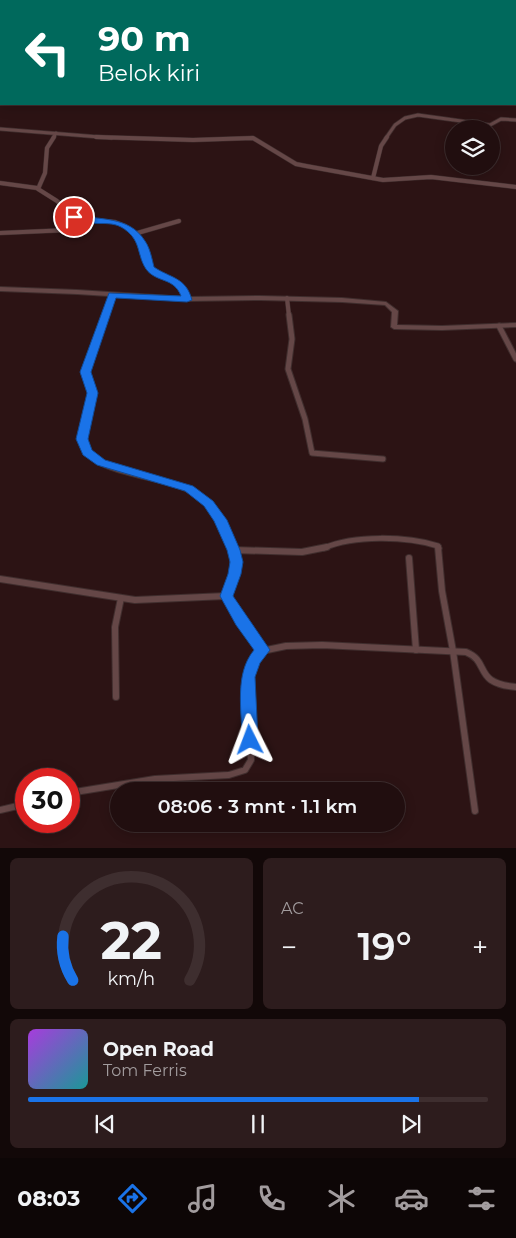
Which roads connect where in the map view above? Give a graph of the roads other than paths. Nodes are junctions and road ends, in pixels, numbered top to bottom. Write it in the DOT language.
graph roads {
  1 [pos="0,0"];
  2 [pos="20,0"];
  3 [pos="516,120"];
  4 [pos="0,129"];
  5 [pos="56,133"];
  6 [pos="373,178"];
  7 [pos="0,183"];
  8 [pos="516,187"];
  9 [pos="37,188"];
  10 [pos="81,220"];
  11 [pos="179,221"];
  12 [pos="0,233"];
  13 [pos="134,234"];
  14 [pos="0,289"];
  15 [pos="112,295"];
  16 [pos="287,298"];
  17 [pos="187,300"];
  18 [pos="516,325"];
  19 [pos="499,326"];
  20 [pos="394,327"];
  21 [pos="516,359"];
  22 [pos="383,459"];
  23 [pos="233,550"];
  24 [pos="409,558"];
  25 [pos="0,579"];
  26 [pos="226,596"];
  27 [pos="121,598"];
  28 [pos="262,650"];
  29 [pos="416,650"];
  30 [pos="453,651"];
  31 [pos="516,687"];
  32 [pos="116,697"];
  33 [pos="80,791"];
  34 [pos="15,807"];
  35 [pos="0,810"];
  36 [pos="475,812"];
  1 -- 2 [label="street"];
  3 -- 6 [label="street"];
  4 -- 5 [label="street"];
  5 -- 6 [label="street"];
  5 -- 9 [label="street"];
  6 -- 8 [label="street"];
  7 -- 9 [label="street"];
  9 -- 10 [label="street"];
  10 -- 12 [label="street"];
  10 -- 13 [label="street"];
  11 -- 13 [label="street"];
  13 -- 17 [label="street"];
  14 -- 15 [label="street"];
  15 -- 17 [label="street"];
  15 -- 23 [label="street"];
  16 -- 17 [label="street"];
  16 -- 20 [label="street"];
  16 -- 22 [label="street"];
  18 -- 19 [label="street"];
  19 -- 20 [label="street"];
  19 -- 21 [label="street"];
  23 -- 26 [label="street"];
  23 -- 30 [label="street"];
  24 -- 29 [label="street"];
  25 -- 27 [label="street"];
  26 -- 27 [label="street"];
  26 -- 28 [label="street"];
  27 -- 32 [label="street"];
  28 -- 29 [label="street"];
  28 -- 33 [label="street"];
  29 -- 30 [label="street"];
  30 -- 31 [label="street"];
  30 -- 36 [label="street"];
  34 -- 35 [label="street"];
}
